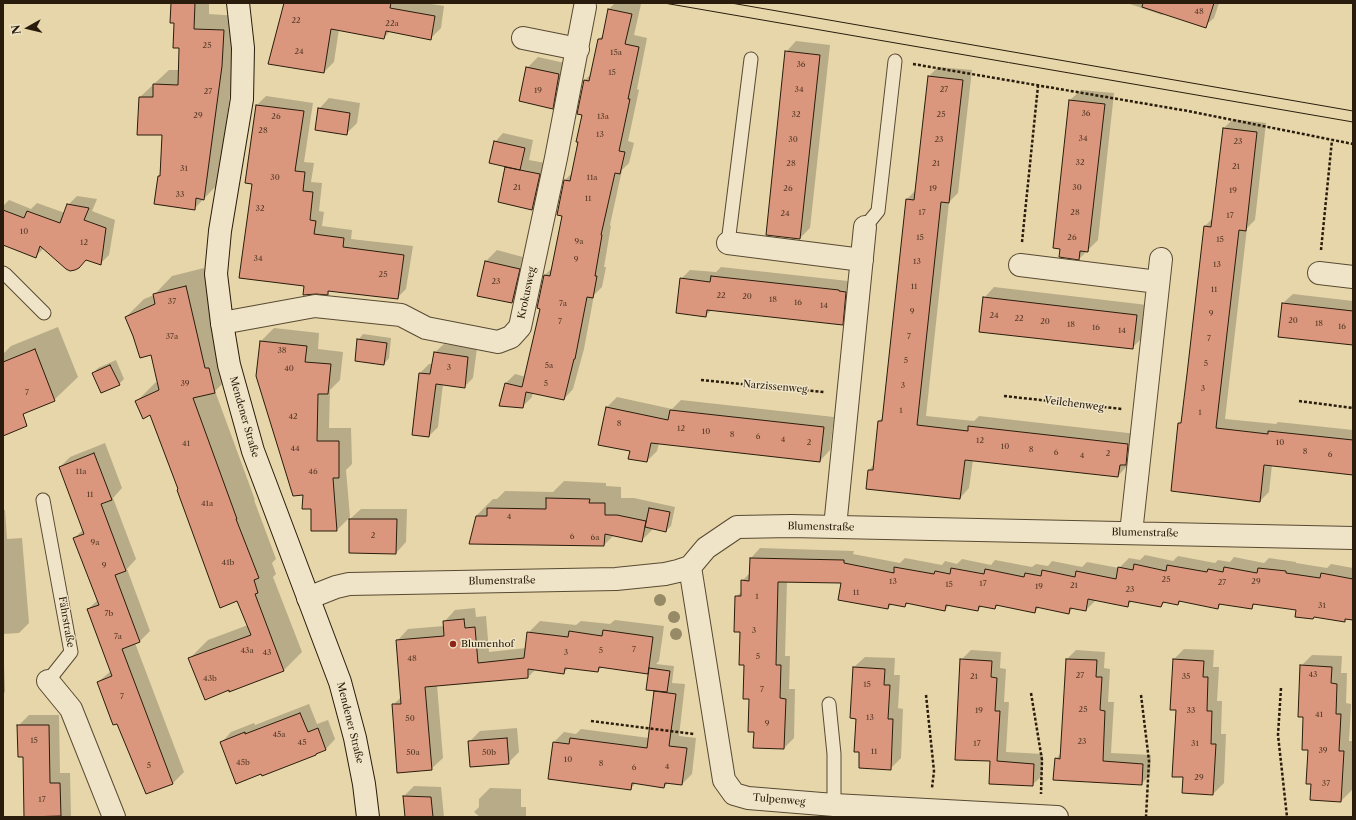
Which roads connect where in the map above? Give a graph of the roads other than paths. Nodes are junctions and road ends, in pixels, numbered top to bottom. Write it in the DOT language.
graph roads {
  1 [pos="238,3"];
  2 [pos="585,7"];
  3 [pos="523,38"];
  4 [pos="578,49"];
  5 [pos="751,59"];
  6 [pos="895,61"];
  7 [pos="865,228"];
  8 [pos="728,243"];
  9 [pos="1161,259"];
  10 [pos="862,260"];
  11 [pos="1020,265"];
  12 [pos="1319,273"];
  13 [pos="3,274"];
  14 [pos="1353,277"];
  15 [pos="1158,282"];
  16 [pos="44,312"];
  17 [pos="222,323"];
  18 [pos="43,500"];
  19 [pos="835,527"];
  20 [pos="1131,533"];
  21 [pos="1353,538"];
  22 [pos="690,567"];
  23 [pos="308,598"];
  24 [pos="48,681"];
  25 [pos="829,704"];
  26 [pos="834,805"];
  27 [pos="114,817"];
  28 [pos="368,817"];
  29 [pos="1048,817"];
  1 -- 17 [label="street, Mendener Straße"];
  2 -- 4 [label="street, Krokusweg"];
  3 -- 4 [label="street"];
  4 -- 17 [label="street, Krokusweg"];
  5 -- 8 [label="lane"];
  6 -- 7 [label="lane"];
  7 -- 10 [label="street"];
  8 -- 10 [label="street"];
  9 -- 15 [label="street"];
  10 -- 19 [label="street"];
  11 -- 15 [label="street"];
  12 -- 14 [label="street"];
  13 -- 16 [label="lane"];
  15 -- 20 [label="street"];
  17 -- 23 [label="street, Mendener Straße"];
  18 -- 24 [label="lane, Fährstraße"];
  19 -- 20 [label="street, Blumenstraße"];
  19 -- 22 [label="street, Blumenstraße"];
  20 -- 21 [label="street, Blumenstraße"];
  22 -- 23 [label="street, Blumenstraße"];
  22 -- 26 [label="street, Tulpenweg"];
  23 -- 28 [label="street, Mendener Straße"];
  24 -- 27 [label="street, Fährstraße"];
  25 -- 26 [label="lane"];
  26 -- 29 [label="street, Tulpenweg"];
}
